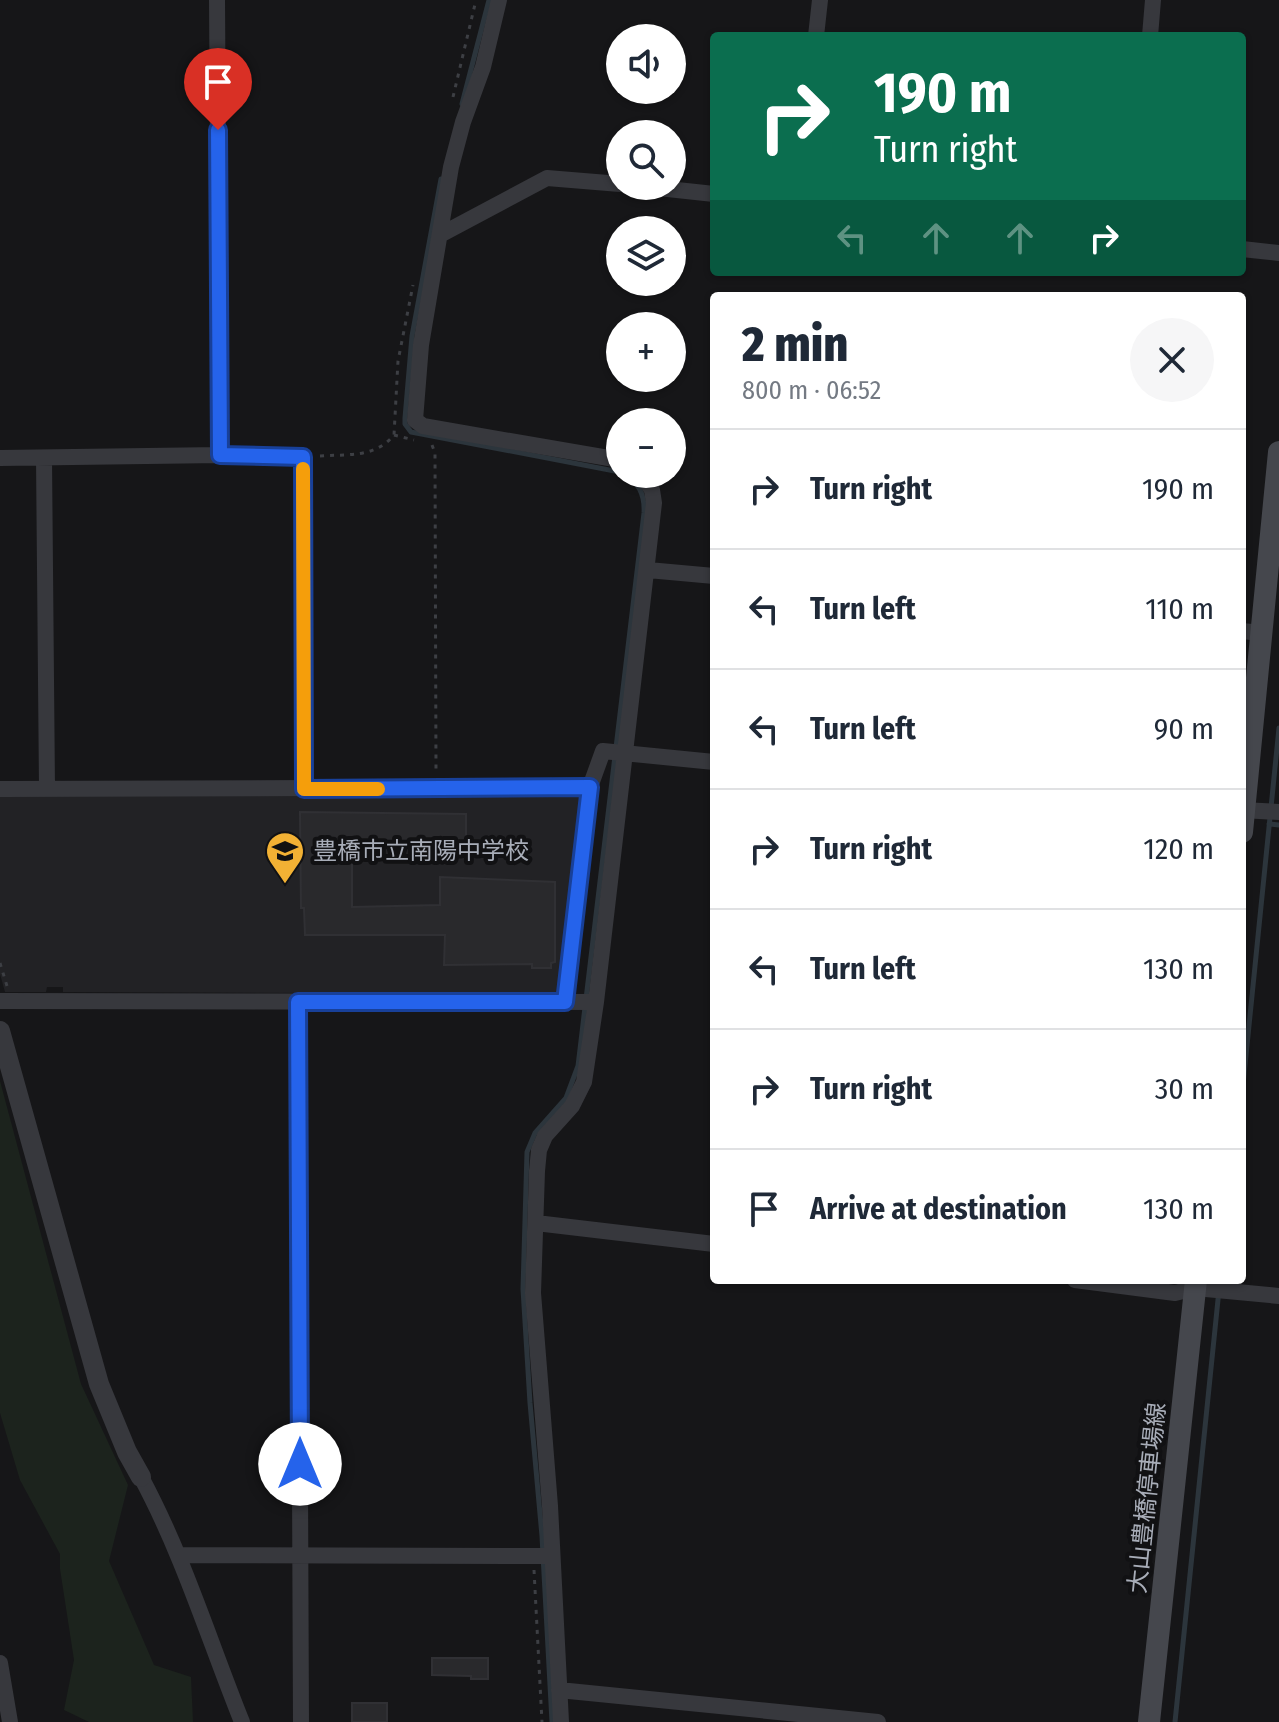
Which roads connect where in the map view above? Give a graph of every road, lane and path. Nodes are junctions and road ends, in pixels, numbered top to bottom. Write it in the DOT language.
graph roads {
  1 [pos="217,0"];
  2 [pos="476,0"];
  3 [pos="499,0"];
  4 [pos="820,0"];
  5 [pos="1153,0"];
  6 [pos="816,32"];
  7 [pos="1150,32"];
  8 [pos="452,103"];
  9 [pos="606,183"];
  10 [pos="686,191"];
  11 [pos="710,194"];
  12 [pos="440,235"];
  13 [pos="1246,249"];
  14 [pos="1279,253"];
  15 [pos="414,278"];
  16 [pos="394,435"];
  17 [pos="418,441"];
  18 [pos="430,444"];
  19 [pos="1279,452"];
  20 [pos="220,455"];
  21 [pos="303,457"];
  22 [pos="0,458"];
  23 [pos="44,458"];
  24 [pos="606,458"];
  25 [pos="651,488"];
  26 [pos="648,570"];
  27 [pos="710,576"];
  28 [pos="1252,632"];
  29 [pos="627,753"];
  30 [pos="710,762"];
  31 [pos="590,787"];
  32 [pos="0,789"];
  33 [pos="47,789"];
  34 [pos="304,789"];
  35 [pos="436,789"];
  36 [pos="1249,810"];
  37 [pos="1279,812"];
  38 [pos="0,1001"];
  39 [pos="298,1002"];
  40 [pos="571,1002"];
  41 [pos="596,1002"];
  42 [pos="0,1031"];
  43 [pos="536,1223"];
  44 [pos="710,1244"];
  45 [pos="1106,1284"];
  46 [pos="1209,1287"];
  47 [pos="1279,1296"];
  48 [pos="141,1477"];
  49 [pos="178,1555"];
  50 [pos="300,1556"];
  51 [pos="541,1556"];
  52 [pos="0,1663"];
  53 [pos="559,1690"];
  54 [pos="6,1711"];
  55 [pos="242,1722"];
  56 [pos="301,1722"];
  57 [pos="542,1722"];
  58 [pos="561,1722"];
  59 [pos="878,1722"];
  60 [pos="1149,1722"];
  1 -- 20 [label="street"];
  2 -- 8 [label="path"];
  3 -- 12 [label="street"];
  4 -- 6 [label="street"];
  5 -- 7 [label="street"];
  9 -- 12 [label="street"];
  10 -- 11 [label="street"];
  12 -- 24 [label="street"];
  13 -- 14 [label="street"];
  15 -- 16 [label="path"];
  16 -- 17 [label="path"];
  16 -- 21 [label="path"];
  18 -- 35 [label="path"];
  19 -- 28 [label="main road"];
  20 -- 21 [label="street"];
  20 -- 23 [label="street"];
  21 -- 34 [label="street"];
  22 -- 23 [label="street"];
  23 -- 33 [label="street"];
  25 -- 26 [label="street"];
  26 -- 27 [label="street"];
  26 -- 29 [label="street"];
  28 -- 36 [label="main road"];
  29 -- 30 [label="street"];
  29 -- 31 [label="street"];
  29 -- 41 [label="street"];
  31 -- 35 [label="street"];
  31 -- 40 [label="street"];
  32 -- 33 [label="street"];
  33 -- 34 [label="street"];
  34 -- 35 [label="street"];
  36 -- 37 [label="street"];
  38 -- 39 [label="street"];
  39 -- 40 [label="street"];
  39 -- 50 [label="street"];
  40 -- 41 [label="street"];
  41 -- 43 [label="street"];
  42 -- 48 [label="street"];
  43 -- 44 [label="street"];
  43 -- 51 [label="street"];
  45 -- 46 [label="street"];
  46 -- 47 [label="street"];
  46 -- 60 [label="main road, 大山豊橋停車場線"];
  48 -- 49 [label="street"];
  49 -- 50 [label="street"];
  49 -- 55 [label="street"];
  50 -- 51 [label="street"];
  50 -- 56 [label="street"];
  51 -- 53 [label="street"];
  51 -- 57 [label="path"];
  52 -- 54 [label="street"];
  53 -- 58 [label="street"];
  53 -- 59 [label="street"];
}
